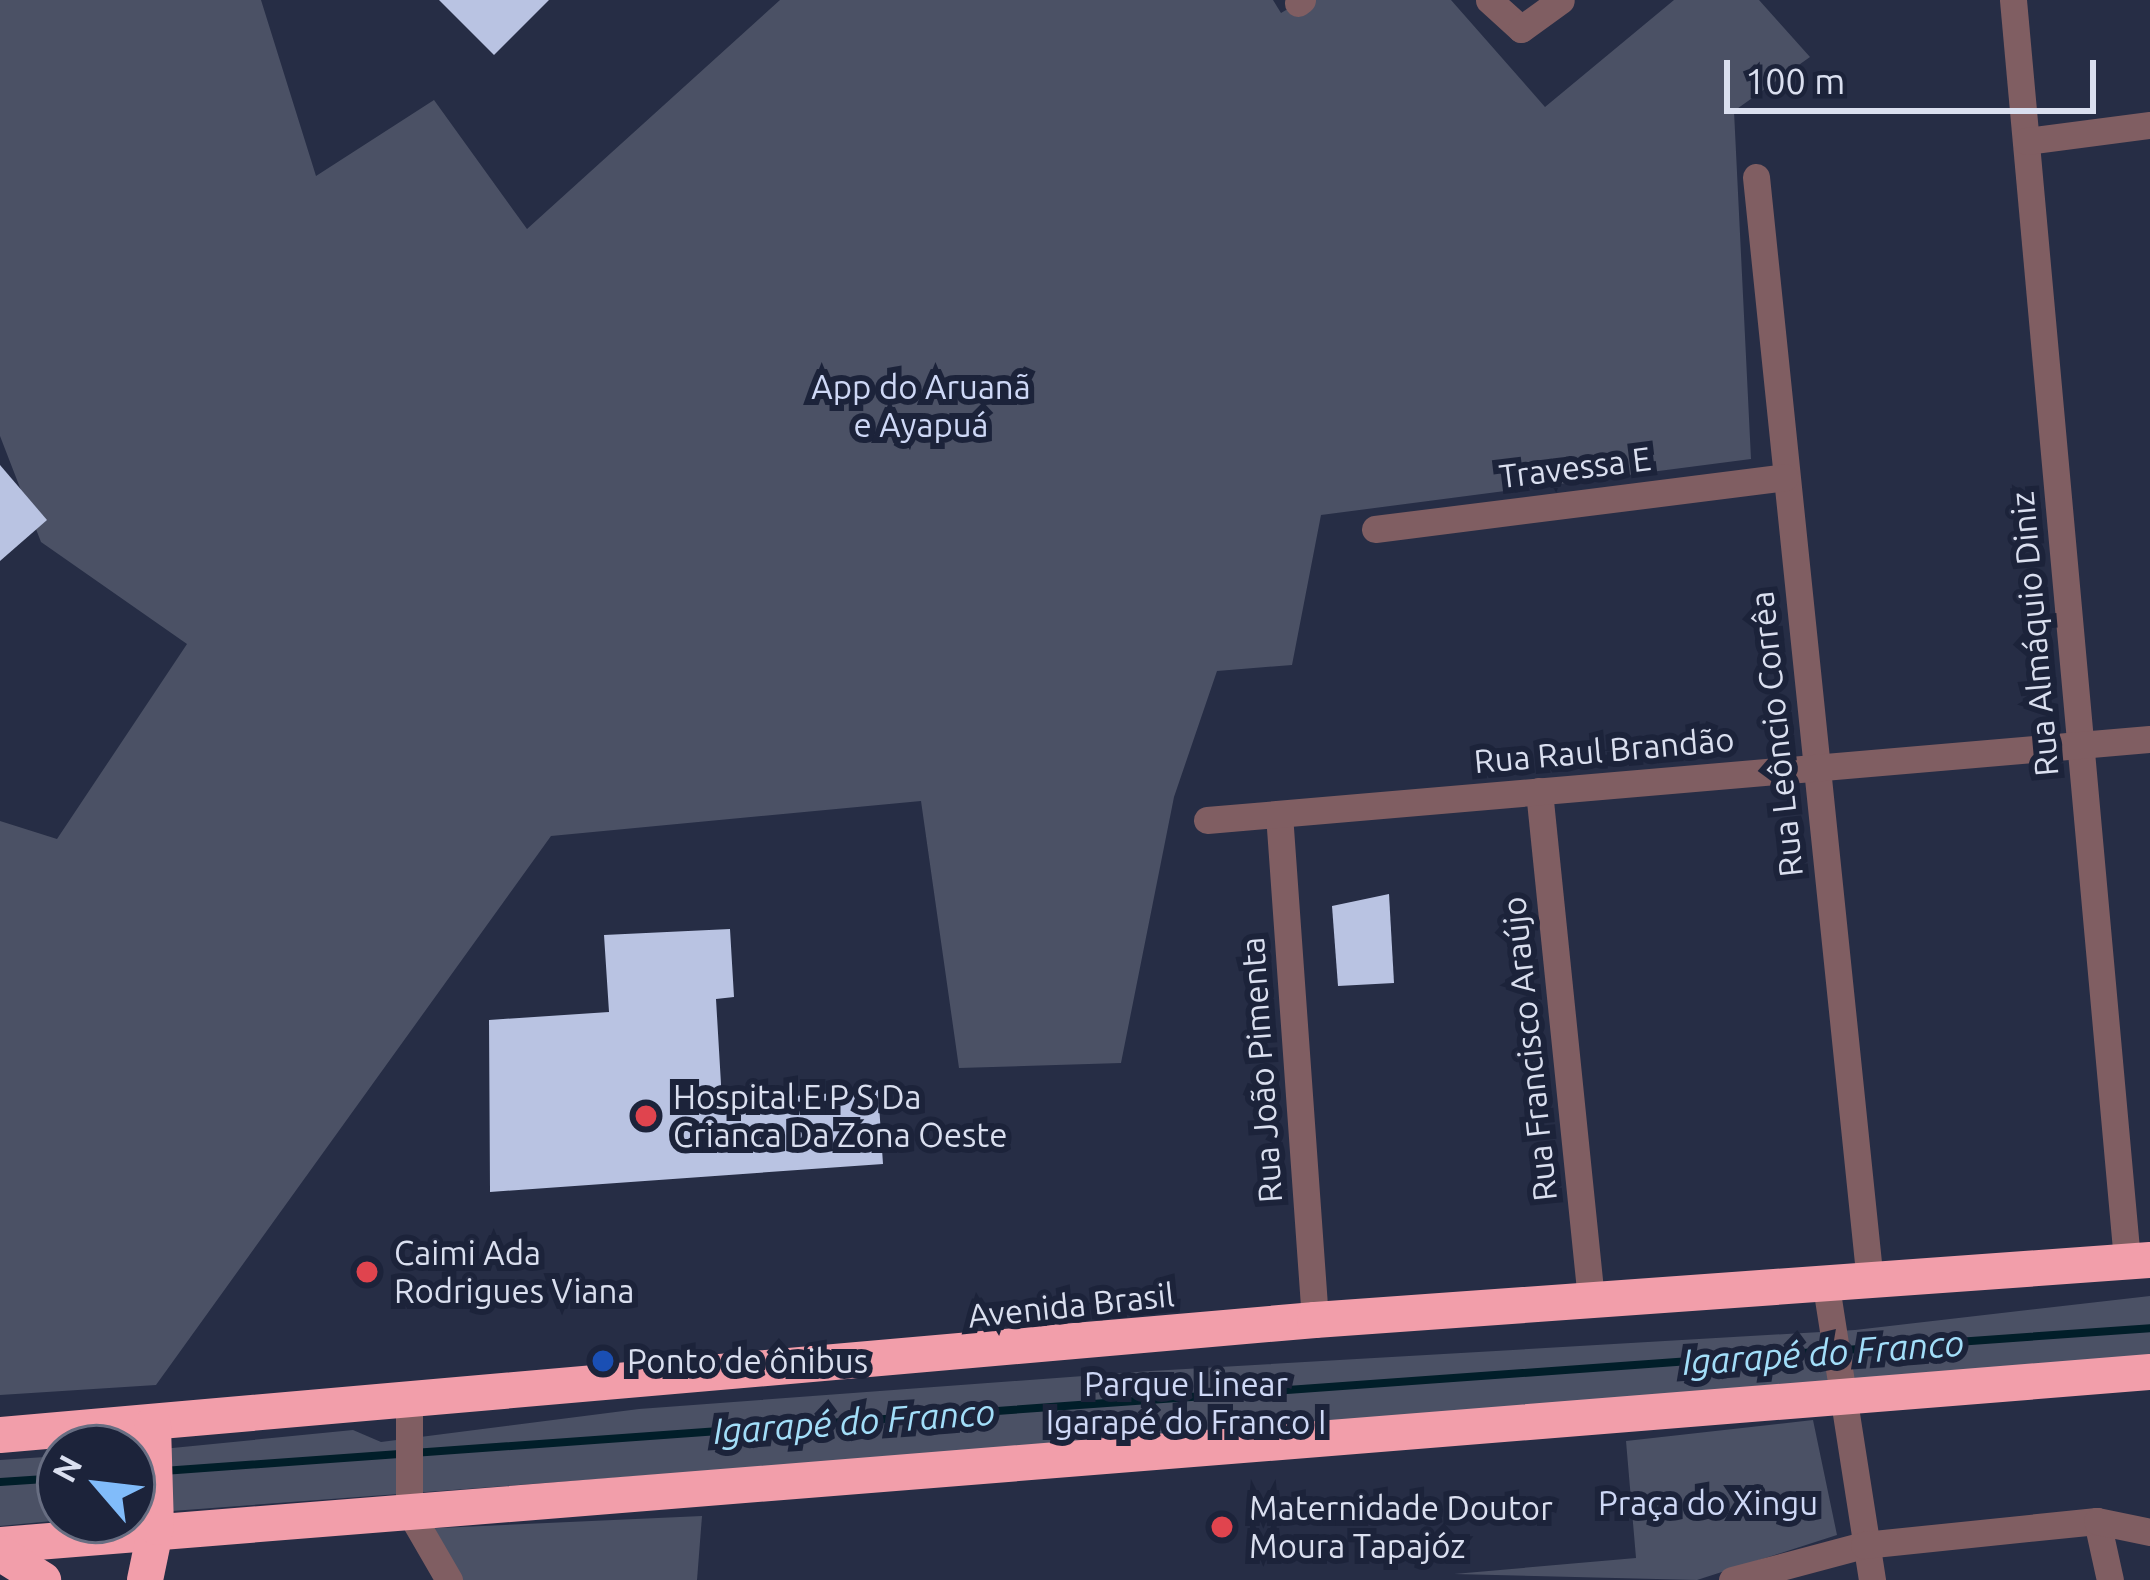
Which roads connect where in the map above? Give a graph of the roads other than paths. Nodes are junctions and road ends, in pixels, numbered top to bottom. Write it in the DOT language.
graph roads {
  1 [pos="1489,0"];
  2 [pos="1562,0"];
  3 [pos="2012,0"];
  4 [pos="2150,125"];
  5 [pos="2026,141"];
  6 [pos="1756,177"];
  7 [pos="1785,477"];
  8 [pos="1375,529"];
  9 [pos="2150,740"];
  10 [pos="2080,746"];
  11 [pos="1816,769"];
  12 [pos="1539,791"];
  13 [pos="1279,814"];
  14 [pos="1207,820"];
  15 [pos="2138,1260"];
  16 [pos="1870,1282"];
  17 [pos="1827,1298"];
  18 [pos="1591,1299"];
  19 [pos="1315,1320"];
  20 [pos="2150,1372"];
  21 [pos="1838,1389"];
  22 [pos="405,1414"];
  23 [pos="0,1435"];
  24 [pos="36,1437"];
  25 [pos="156,1443"];
  26 [pos="408,1503"];
  27 [pos="156,1515"];
  28 [pos="2097,1521"];
  29 [pos="2150,1532"];
  30 [pos="36,1541"];
  31 [pos="151,1544"];
  32 [pos="1864,1545"];
  33 [pos="0,1549"];
  34 [pos="43,1580"];
  35 [pos="145,1580"];
  36 [pos="448,1580"];
  37 [pos="1732,1580"];
  38 [pos="1871,1580"];
  39 [pos="2110,1580"];
  1 -- 2 [label="street"];
  3 -- 5 [label="street, Rua Almáquio Diniz"];
  4 -- 5 [label="street"];
  5 -- 10 [label="street, Rua Almáquio Diniz"];
  6 -- 7 [label="street, Rua Leôncio Corrêa"];
  7 -- 8 [label="street, Travessa E"];
  7 -- 11 [label="street, Rua Leôncio Corrêa"];
  9 -- 10 [label="street, Rua Raul Brandão"];
  10 -- 11 [label="street, Rua Raul Brandão"];
  10 -- 15 [label="street, Rua Almáquio Diniz"];
  11 -- 12 [label="street, Rua Raul Brandão"];
  11 -- 16 [label="street, Rua Leôncio Corrêa"];
  12 -- 13 [label="street, Rua Raul Brandão"];
  12 -- 18 [label="street, Rua Francisco Araújo"];
  13 -- 14 [label="street, Rua Raul Brandão"];
  13 -- 19 [label="street, Rua João Pimenta"];
  15 -- 16 [label="highway, Avenida Brasil"];
  16 -- 17 [label="highway, Avenida Brasil"];
  17 -- 18 [label="highway, Avenida Brasil"];
  17 -- 21 [label="street"];
  18 -- 19 [label="highway, Avenida Brasil"];
  19 -- 22 [label="highway, Avenida Brasil"];
  20 -- 21 [label="highway"];
  21 -- 26 [label="highway"];
  21 -- 32 [label="street"];
  22 -- 25 [label="highway, Avenida Brasil"];
  22 -- 26 [label="street"];
  23 -- 24 [label="highway, Avenida Brasil"];
  26 -- 27 [label="highway"];
  26 -- 36 [label="street"];
  28 -- 29 [label="street"];
  28 -- 32 [label="street"];
  28 -- 39 [label="street"];
  30 -- 33 [label="highway"];
  31 -- 35 [label="highway"];
  32 -- 37 [label="street"];
  32 -- 38 [label="street"];
  33 -- 34 [label="highway"];
}
